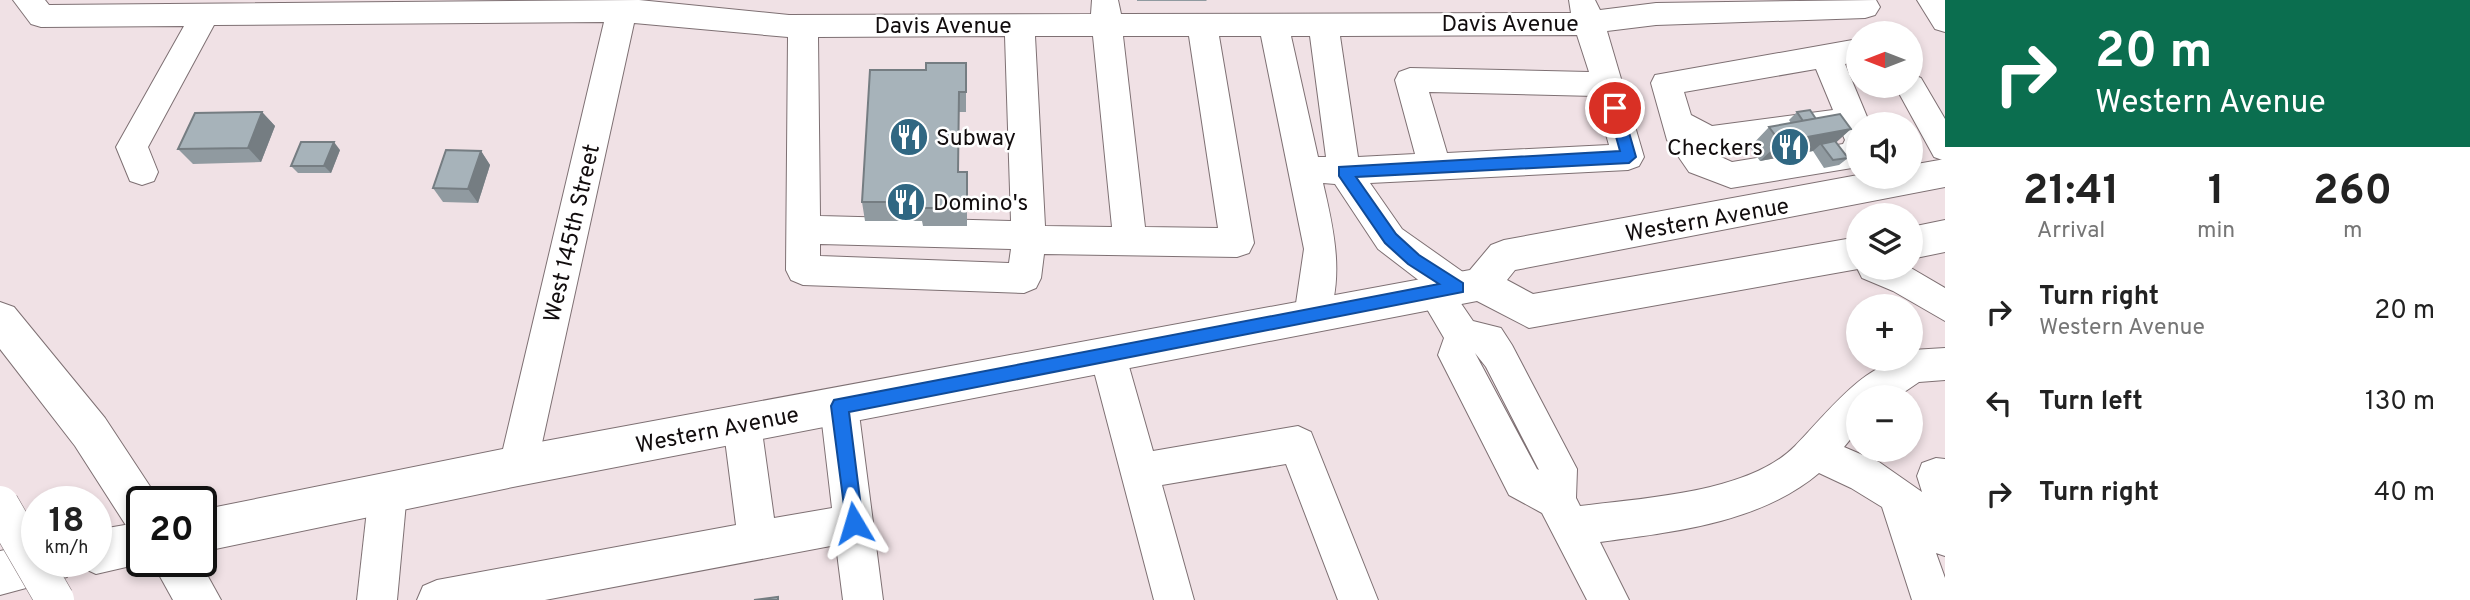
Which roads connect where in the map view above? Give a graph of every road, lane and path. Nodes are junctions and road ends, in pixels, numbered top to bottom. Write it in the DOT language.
graph roads {
  1 [pos="28,0"];
  2 [pos="1932,0"];
  3 [pos="1863,4"];
  4 [pos="623,6"];
  5 [pos="1586,11"];
  6 [pos="1106,12"];
  7 [pos="205,15"];
  8 [pos="796,17"];
  9 [pos="1945,20"];
  10 [pos="1873,21"];
  11 [pos="1273,23"];
  12 [pos="1323,23"];
  13 [pos="1018,24"];
  14 [pos="1202,24"];
  15 [pos="1846,52"];
  16 [pos="1826,55"];
  17 [pos="1608,84"];
  18 [pos="1917,98"];
  19 [pos="1849,112"];
  20 [pos="1945,148"];
  21 [pos="1846,156"];
  22 [pos="1435,167"];
  23 [pos="1304,169"];
  24 [pos="1344,171"];
  25 [pos="142,173"];
  26 [pos="1945,173"];
  27 [pos="1945,236"];
  28 [pos="1029,237"];
  29 [pos="1923,241"];
  30 [pos="1130,242"];
  31 [pos="1846,261"];
  32 [pos="1903,280"];
  33 [pos="1458,288"];
  34 [pos="1945,306"];
  35 [pos="1312,317"];
  36 [pos="0,319"];
  37 [pos="1108,356"];
  38 [pos="1945,364"];
  39 [pos="1884,385"];
  40 [pos="839,406"];
  41 [pos="1846,418"];
  42 [pos="742,424"];
  43 [pos="1813,452"];
  44 [pos="518,466"];
  45 [pos="1139,471"];
  46 [pos="1945,477"];
  47 [pos="126,487"];
  48 [pos="388,492"];
  49 [pos="1897,495"];
  50 [pos="1945,502"];
  51 [pos="0,505"];
  52 [pos="1563,513"];
  53 [pos="854,523"];
  54 [pos="217,528"];
  55 [pos="1945,537"];
  56 [pos="758,541"];
  57 [pos="21,568"];
  58 [pos="0,573"];
  59 [pos="184,577"];
  60 [pos="55,600"];
  61 [pos="199,600"];
  62 [pos="377,600"];
  63 [pos="437,600"];
  64 [pos="863,600"];
  65 [pos="1174,600"];
  66 [pos="1358,600"];
  67 [pos="1609,600"];
  68 [pos="1932,600"];
  1 -- 7 [label="street, Davis Avenue"];
  2 -- 9 [label="street"];
  3 -- 5 [label="street, Davis Avenue"];
  3 -- 10 [label="street"];
  4 -- 7 [label="street, Davis Avenue"];
  4 -- 8 [label="street, Davis Avenue"];
  4 -- 44 [label="street, West 145th Street"];
  5 -- 12 [label="street, Davis Avenue"];
  5 -- 17 [label="street"];
  6 -- 13 [label="street, Davis Avenue"];
  6 -- 14 [label="street, Davis Avenue"];
  6 -- 30 [label="street"];
  7 -- 25 [label="street"];
  8 -- 13 [label="street, Davis Avenue"];
  8 -- 28 [label="street"];
  11 -- 12 [label="street, Davis Avenue"];
  11 -- 14 [label="street, Davis Avenue"];
  11 -- 23 [label="street"];
  12 -- 24 [label="street"];
  13 -- 28 [label="street"];
  14 -- 30 [label="street"];
  15 -- 16 [label="street"];
  16 -- 19 [label="street"];
  16 -- 21 [label="street"];
  17 -- 22 [label="street"];
  17 -- 22 [label="street"];
  18 -- 20 [label="street"];
  22 -- 24 [label="street"];
  23 -- 24 [label="street"];
  23 -- 35 [label="street"];
  24 -- 33 [label="street"];
  26 -- 33 [label="main road, Western Avenue"];
  27 -- 29 [label="main road"];
  28 -- 30 [label="street"];
  31 -- 33 [label="main road"];
  32 -- 34 [label="street"];
  33 -- 35 [label="main road, Western Avenue"];
  33 -- 52 [label="street"];
  35 -- 37 [label="main road, Western Avenue"];
  36 -- 47 [label="main road"];
  37 -- 40 [label="main road, Western Avenue"];
  37 -- 45 [label="street"];
  38 -- 39 [label="street"];
  40 -- 42 [label="main road, Western Avenue"];
  40 -- 53 [label="street"];
  41 -- 43 [label="street"];
  42 -- 44 [label="main road, Western Avenue"];
  42 -- 56 [label="street"];
  43 -- 49 [label="street"];
  43 -- 52 [label="street"];
  44 -- 48 [label="main road, Western Avenue"];
  45 -- 65 [label="street"];
  45 -- 66 [label="street"];
  46 -- 50 [label="street"];
  48 -- 54 [label="main road, Western Avenue"];
  48 -- 62 [label="street"];
  49 -- 55 [label="street"];
  49 -- 68 [label="street"];
  51 -- 60 [label="main road, bridge"];
  52 -- 67 [label="street"];
  53 -- 56 [label="street"];
  53 -- 64 [label="street"];
  56 -- 63 [label="street"];
  57 -- 58 [label="main road"];
  59 -- 61 [label="main road"];
}
